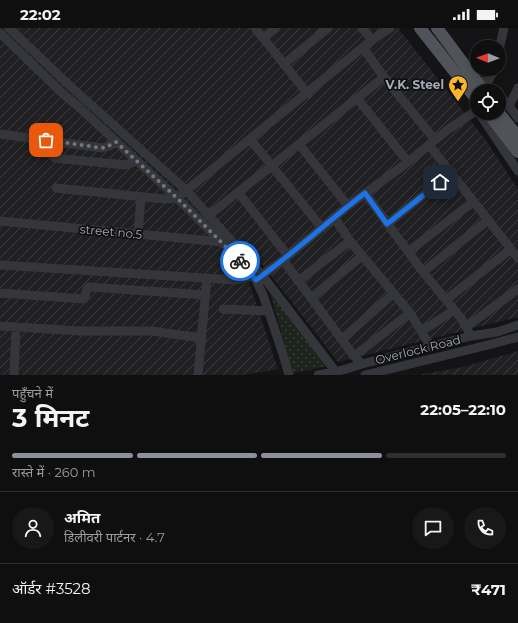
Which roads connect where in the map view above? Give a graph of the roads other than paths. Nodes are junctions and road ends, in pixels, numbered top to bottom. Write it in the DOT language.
graph roads {
  1 [pos="9,28"];
  2 [pos="255,28"];
  3 [pos="276,28"];
  4 [pos="328,28"];
  5 [pos="362,28"];
  6 [pos="390,28"];
  7 [pos="420,28"];
  8 [pos="437,28"];
  9 [pos="504,28"];
  10 [pos="0,33"];
  11 [pos="263,38"];
  12 [pos="372,40"];
  13 [pos="501,40"];
  14 [pos="363,48"];
  15 [pos="284,64"];
  16 [pos="384,76"];
  17 [pos="491,76"];
  18 [pos="473,84"];
  19 [pos="474,84"];
  20 [pos="482,84"];
  21 [pos="518,88"];
  22 [pos="308,94"];
  23 [pos="357,98"];
  24 [pos="506,103"];
  25 [pos="509,106"];
  26 [pos="470,114"];
  27 [pos="518,118"];
  28 [pos="484,120"];
  29 [pos="493,120"];
  30 [pos="504,120"];
  31 [pos="0,134"];
  32 [pos="518,138"];
  33 [pos="250,139"];
  34 [pos="116,142"];
  35 [pos="432,142"];
  36 [pos="299,144"];
  37 [pos="518,152"];
  38 [pos="55,158"];
  39 [pos="135,159"];
  40 [pos="408,162"];
  41 [pos="272,166"];
  42 [pos="518,171"];
  43 [pos="451,173"];
  44 [pos="56,188"];
  45 [pos="186,190"];
  46 [pos="238,192"];
  47 [pos="365,193"];
  48 [pos="141,197"];
  49 [pos="177,198"];
  50 [pos="473,202"];
  51 [pos="348,206"];
  52 [pos="208,216"];
  53 [pos="334,217"];
  54 [pos="488,220"];
  55 [pos="0,221"];
  56 [pos="387,224"];
  57 [pos="322,228"];
  58 [pos="138,234"];
  59 [pos="350,241"];
  60 [pos="222,242"];
  61 [pos="511,249"];
  62 [pos="409,251"];
  63 [pos="362,256"];
  64 [pos="286,258"];
  65 [pos="518,258"];
  66 [pos="0,264"];
  67 [pos="424,272"];
  68 [pos="257,277"];
  69 [pos="208,278"];
  70 [pos="298,281"];
  71 [pos="518,289"];
  72 [pos="0,293"];
  73 [pos="394,293"];
  74 [pos="206,295"];
  75 [pos="311,298"];
  76 [pos="446,299"];
  77 [pos="223,309"];
  78 [pos="454,310"];
  79 [pos="268,311"];
  80 [pos="410,313"];
  81 [pos="518,325"];
  82 [pos="0,326"];
  83 [pos="16,327"];
  84 [pos="466,327"];
  85 [pos="422,331"];
  86 [pos="485,333"];
  87 [pos="471,336"];
  88 [pos="518,337"];
  89 [pos="202,338"];
  90 [pos="342,339"];
  91 [pos="488,345"];
  92 [pos="431,347"];
  93 [pos="354,356"];
  94 [pos="362,364"];
  95 [pos="336,372"];
  96 [pos="14,375"];
  97 [pos="198,375"];
  98 [pos="288,375"];
  99 [pos="318,375"];
  100 [pos="365,375"];
  1 -- 45 [label="street"];
  2 -- 11 [label="street"];
  3 -- 11 [label="street"];
  4 -- 15 [label="street"];
  5 -- 12 [label="street"];
  6 -- 12 [label="street"];
  7 -- 18 [label="main road"];
  8 -- 19 [label="main road"];
  9 -- 13 [label="street"];
  10 -- 34 [label="street"];
  11 -- 15 [label="street"];
  12 -- 14 [label="street"];
  14 -- 16 [label="street"];
  14 -- 22 [label="street"];
  15 -- 22 [label="street"];
  16 -- 23 [label="street"];
  16 -- 35 [label="street"];
  17 -- 20 [label="street"];
  21 -- 25 [label="street"];
  22 -- 33 [label="street"];
  23 -- 36 [label="street"];
  23 -- 40 [label="street"];
  24 -- 25 [label="street"];
  25 -- 27 [label="street"];
  26 -- 35 [label="street"];
  28 -- 42 [label="street"];
  29 -- 37 [label="main road"];
  30 -- 32 [label="main road"];
  31 -- 34 [label="street"];
  33 -- 41 [label="street"];
  33 -- 45 [label="street"];
  34 -- 39 [label="street"];
  35 -- 40 [label="street"];
  35 -- 43 [label="street"];
  36 -- 41 [label="street"];
  36 -- 51 [label="street"];
  38 -- 39 [label="street"];
  39 -- 49 [label="street"];
  40 -- 47 [label="street"];
  41 -- 46 [label="street"];
  41 -- 57 [label="street"];
  43 -- 50 [label="street"];
  43 -- 56 [label="street"];
  44 -- 48 [label="street"];
  45 -- 49 [label="street"];
  45 -- 52 [label="street"];
  46 -- 52 [label="street"];
  46 -- 64 [label="street"];
  47 -- 51 [label="street"];
  47 -- 56 [label="street"];
  48 -- 49 [label="street"];
  48 -- 58 [label="street"];
  49 -- 60 [label="street"];
  50 -- 54 [label="street"];
  50 -- 62 [label="street"];
  51 -- 53 [label="street"];
  52 -- 68 [label="street"];
  53 -- 57 [label="street"];
  53 -- 59 [label="street"];
  54 -- 61 [label="street"];
  54 -- 67 [label="street"];
  55 -- 58 [label="street, street no.5"];
  56 -- 62 [label="street"];
  57 -- 64 [label="street"];
  58 -- 60 [label="street, street no.5"];
  59 -- 63 [label="street"];
  59 -- 70 [label="street"];
  60 -- 68 [label="street"];
  61 -- 65 [label="street"];
  61 -- 76 [label="street"];
  62 -- 67 [label="street"];
  63 -- 73 [label="street"];
  63 -- 75 [label="street"];
  64 -- 68 [label="street"];
  64 -- 70 [label="street"];
  66 -- 69 [label="street"];
  67 -- 76 [label="street"];
  68 -- 69 [label="street"];
  68 -- 79 [label="street"];
  68 -- 95 [label="street"];
  69 -- 74 [label="street"];
  70 -- 75 [label="street"];
  71 -- 84 [label="street"];
  72 -- 74 [label="street"];
  73 -- 80 [label="street"];
  73 -- 90 [label="street"];
  74 -- 89 [label="street"];
  75 -- 90 [label="street"];
  76 -- 78 [label="street"];
  77 -- 79 [label="street"];
  78 -- 84 [label="street"];
  78 -- 85 [label="street"];
  79 -- 98 [label="street"];
  80 -- 85 [label="street"];
  80 -- 93 [label="street"];
  81 -- 86 [label="street, Overlock Road"];
  82 -- 83 [label="street"];
  83 -- 89 [label="street"];
  83 -- 96 [label="street"];
  84 -- 87 [label="street"];
  85 -- 92 [label="street"];
  86 -- 87 [label="street, Overlock Road"];
  86 -- 91 [label="street"];
  87 -- 92 [label="street, Overlock Road"];
  88 -- 91 [label="street, Overlock Road"];
  89 -- 97 [label="street"];
  90 -- 93 [label="street"];
  91 -- 100 [label="street, Overlock Road"];
  92 -- 94 [label="street, Overlock Road"];
  93 -- 94 [label="street"];
  94 -- 95 [label="street, Overlock Road"];
  95 -- 99 [label="street, Overlock Road"];
}
